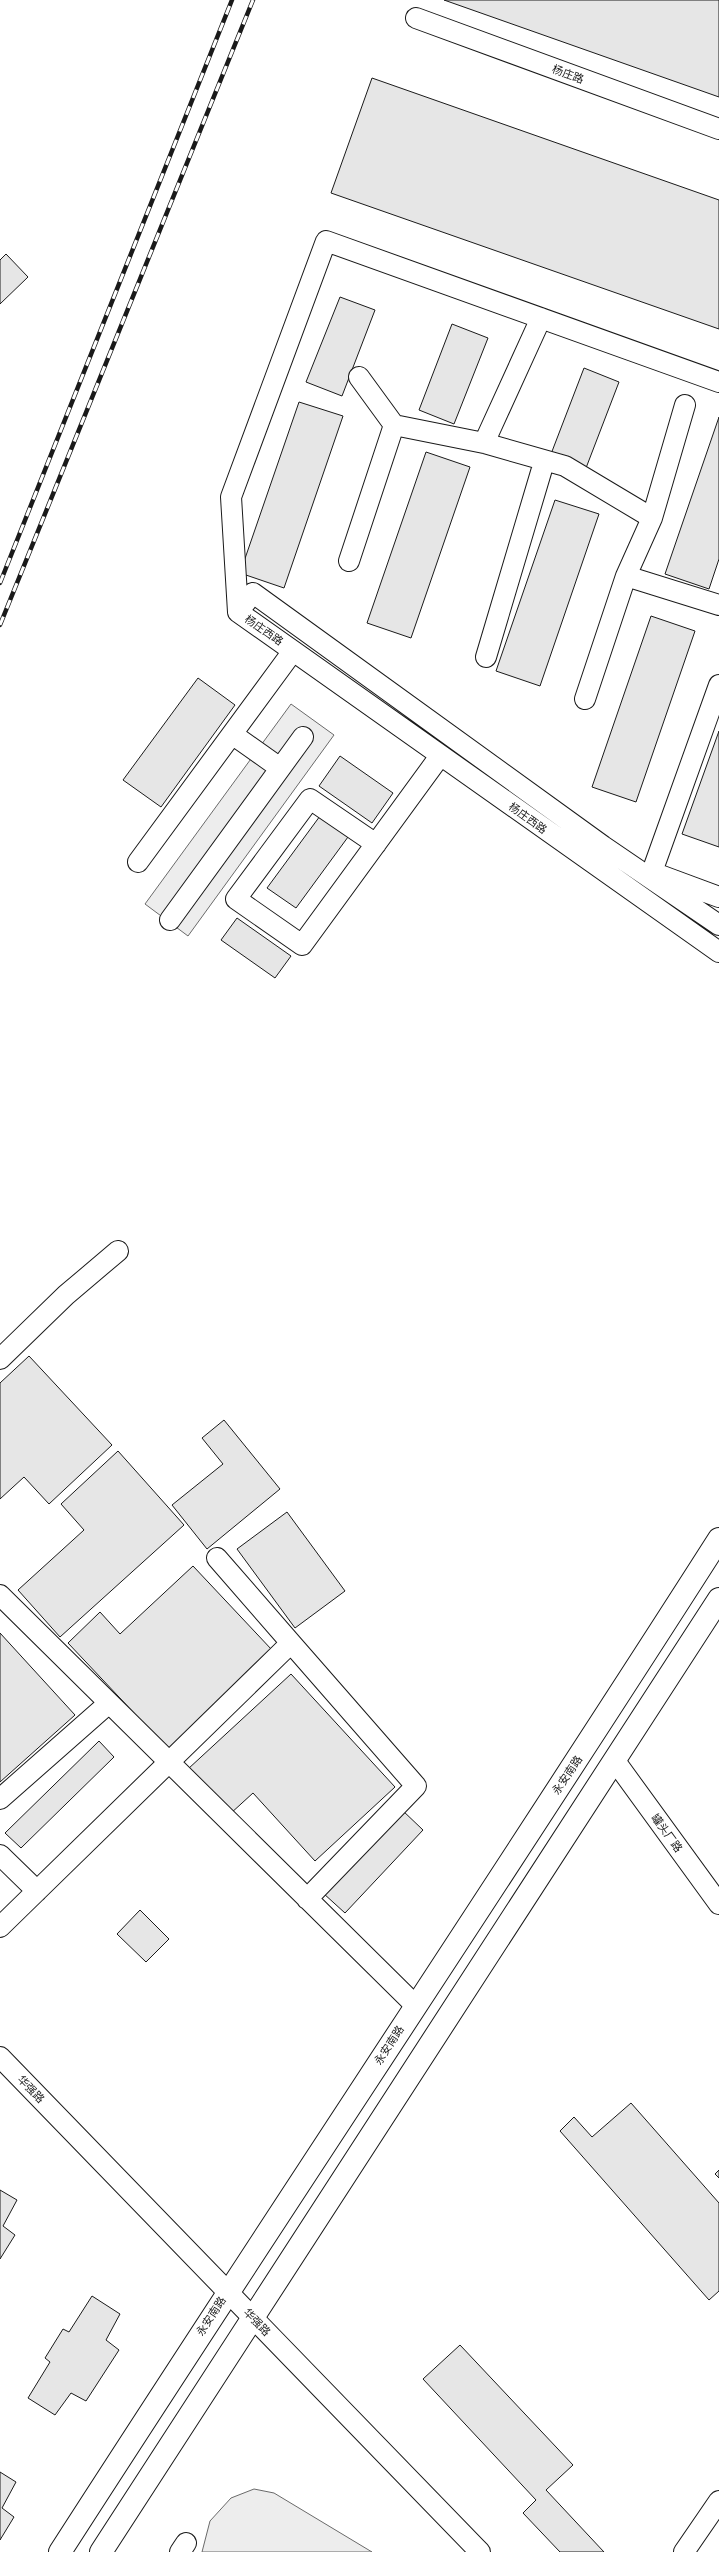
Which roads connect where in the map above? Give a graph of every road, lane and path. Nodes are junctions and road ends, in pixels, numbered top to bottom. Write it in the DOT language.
graph roads {
  1 [pos="416,18"];
  2 [pos="719,129"];
  3 [pos="541,318"];
  4 [pos="359,377"];
  5 [pos="719,382"];
  6 [pos="685,405"];
  7 [pos="394,425"];
  8 [pos="484,443"];
  9 [pos="544,462"];
  10 [pos="652,518"];
  11 [pos="349,561"];
  12 [pos="626,576"];
  13 [pos="719,605"];
  14 [pos="238,612"];
  15 [pos="293,651"];
  16 [pos="486,657"];
  17 [pos="719,685"];
  18 [pos="585,699"];
  19 [pos="232,734"];
  20 [pos="303,737"];
  21 [pos="440,756"];
  22 [pos="280,768"];
  23 [pos="376,844"];
  24 [pos="138,862"];
  25 [pos="643,870"];
  26 [pos="719,897"];
  27 [pos="170,920"];
  28 [pos="719,926"];
  29 [pos="719,952"];
  30 [pos="118,1251"];
  31 [pos="0,1359"];
  32 [pos="719,1539"];
  33 [pos="217,1558"];
  34 [pos="0,1596"];
  35 [pos="719,1599"];
  36 [pos="291,1643"];
  37 [pos="109,1703"];
  38 [pos="614,1761"];
  39 [pos="168,1762"];
  40 [pos="0,1799"];
  41 [pos="0,1855"];
  42 [pos="37,1891"];
  43 [pos="307,1899"];
  44 [pos="719,1904"];
  45 [pos="0,1927"];
  46 [pos="415,2005"];
  47 [pos="0,2057"];
  48 [pos="228,2291"];
  49 [pos="252,2317"];
  50 [pos="719,2501"];
  51 [pos="60,2552"];
  52 [pos="101,2552"];
  53 [pos="480,2552"];
  54 [pos="684,2552"];
  1 -- 2 [label="street, 杨庄路"];
  3 -- 5 [label="street"];
  3 -- 8 [label="street"];
  3 -- 14 [label="street"];
  4 -- 7 [label="street"];
  6 -- 10 [label="street"];
  7 -- 8 [label="street"];
  7 -- 11 [label="street"];
  8 -- 9 [label="street"];
  9 -- 10 [label="street"];
  9 -- 16 [label="street"];
  10 -- 12 [label="street"];
  12 -- 13 [label="street"];
  12 -- 18 [label="street"];
  14 -- 15 [label="street, 杨庄西路"];
  14 -- 25 [label="street, 杨庄西路"];
  15 -- 19 [label="street"];
  15 -- 21 [label="street, 杨庄西路"];
  17 -- 25 [label="street"];
  19 -- 22 [label="street"];
  19 -- 24 [label="street"];
  20 -- 22 [label="street"];
  21 -- 23 [label="street"];
  21 -- 29 [label="street, 杨庄西路"];
  22 -- 27 [label="street"];
  23 -- 23 [label="street"];
  25 -- 26 [label="street"];
  25 -- 28 [label="street, 杨庄西路"];
  30 -- 31 [label="street"];
  32 -- 46 [label="main road, 永安南路"];
  33 -- 36 [label="street"];
  34 -- 37 [label="street"];
  35 -- 38 [label="main road"];
  36 -- 39 [label="street"];
  36 -- 43 [label="street"];
  37 -- 39 [label="street"];
  37 -- 40 [label="street"];
  38 -- 44 [label="street, 罐头厂路"];
  38 -- 49 [label="main road"];
  39 -- 42 [label="street"];
  39 -- 43 [label="street"];
  41 -- 42 [label="street"];
  42 -- 45 [label="street"];
  43 -- 46 [label="street"];
  46 -- 48 [label="main road, 永安南路"];
  47 -- 48 [label="street, 华强路"];
  48 -- 49 [label="street, 华强路"];
  48 -- 51 [label="main road, 永安南路"];
  49 -- 52 [label="main road"];
  49 -- 53 [label="street, 华强路"];
  50 -- 54 [label="street"];
}
